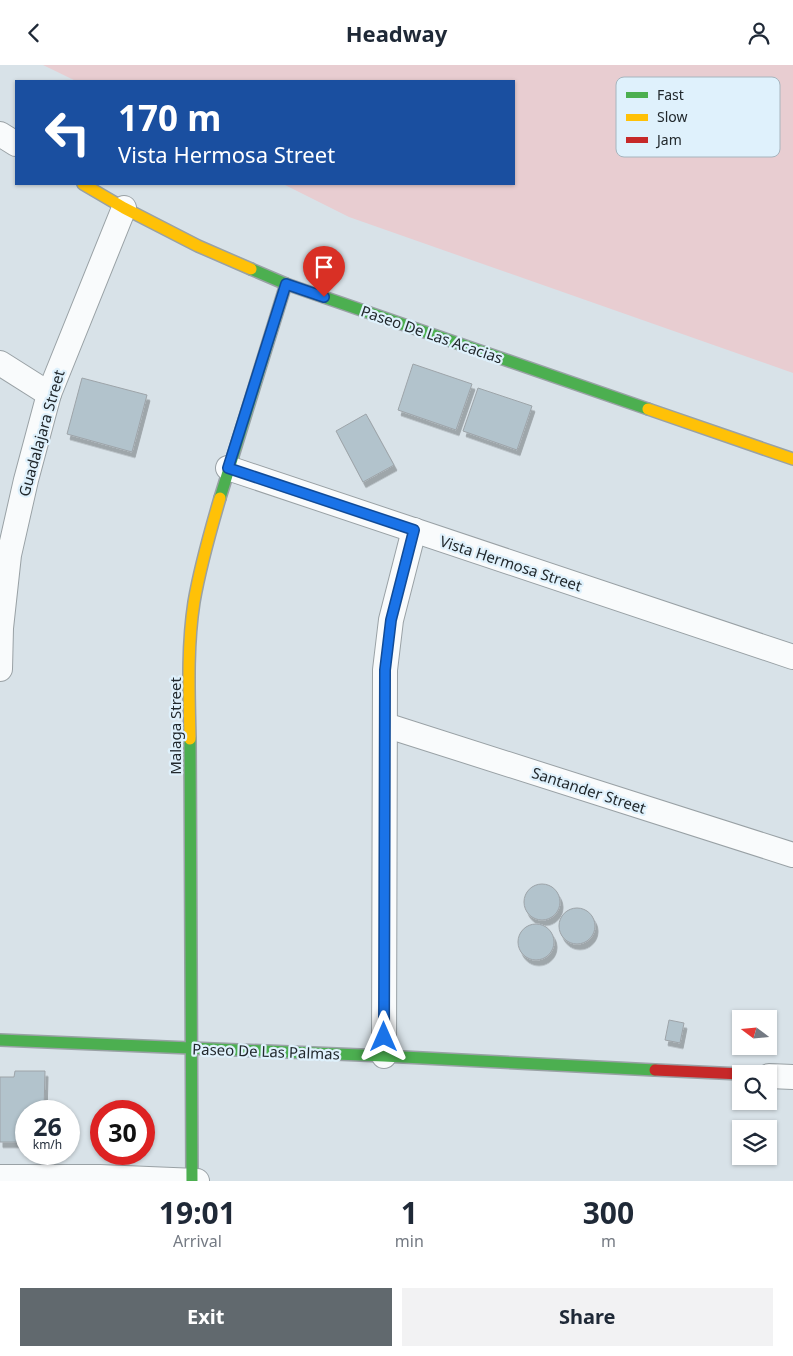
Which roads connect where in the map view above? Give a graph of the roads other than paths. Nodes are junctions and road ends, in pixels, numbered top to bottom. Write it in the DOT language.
graph roads {
  1 [pos="0,135"];
  2 [pos="15,143"];
  3 [pos="84,185"];
  4 [pos="124,208"];
  5 [pos="286,284"];
  6 [pos="0,363"];
  7 [pos="49,394"];
  8 [pos="793,459"];
  9 [pos="228,468"];
  10 [pos="414,530"];
  11 [pos="793,657"];
  12 [pos="0,669"];
  13 [pos="385,725"];
  14 [pos="793,855"];
  15 [pos="0,1040"];
  16 [pos="192,1048"];
  17 [pos="384,1056"];
  18 [pos="732,1074"];
  19 [pos="777,1076"];
  20 [pos="793,1077"];
  21 [pos="0,1177"];
  22 [pos="192,1181"];
  23 [pos="197,1181"];
  1 -- 2 [label="street"];
  3 -- 4 [label="street, Paseo De Las Acacias"];
  4 -- 5 [label="street, Paseo De Las Acacias"];
  4 -- 7 [label="street, Guadalajara Street"];
  5 -- 8 [label="street, Paseo De Las Acacias"];
  5 -- 9 [label="street, Malaga Street"];
  6 -- 7 [label="street"];
  7 -- 12 [label="street, Guadalajara Street"];
  9 -- 10 [label="street, Vista Hermosa Street"];
  9 -- 16 [label="street, Malaga Street"];
  10 -- 11 [label="street, Vista Hermosa Street"];
  10 -- 13 [label="street"];
  13 -- 14 [label="street, Santander Street"];
  13 -- 17 [label="street"];
  15 -- 16 [label="street, Paseo De Las Palmas"];
  16 -- 17 [label="street, Paseo De Las Palmas"];
  16 -- 22 [label="street, Malaga Street"];
  17 -- 18 [label="street, Paseo De Las Palmas"];
  19 -- 20 [label="street"];
  21 -- 22 [label="street"];
  22 -- 23 [label="street"];
}
